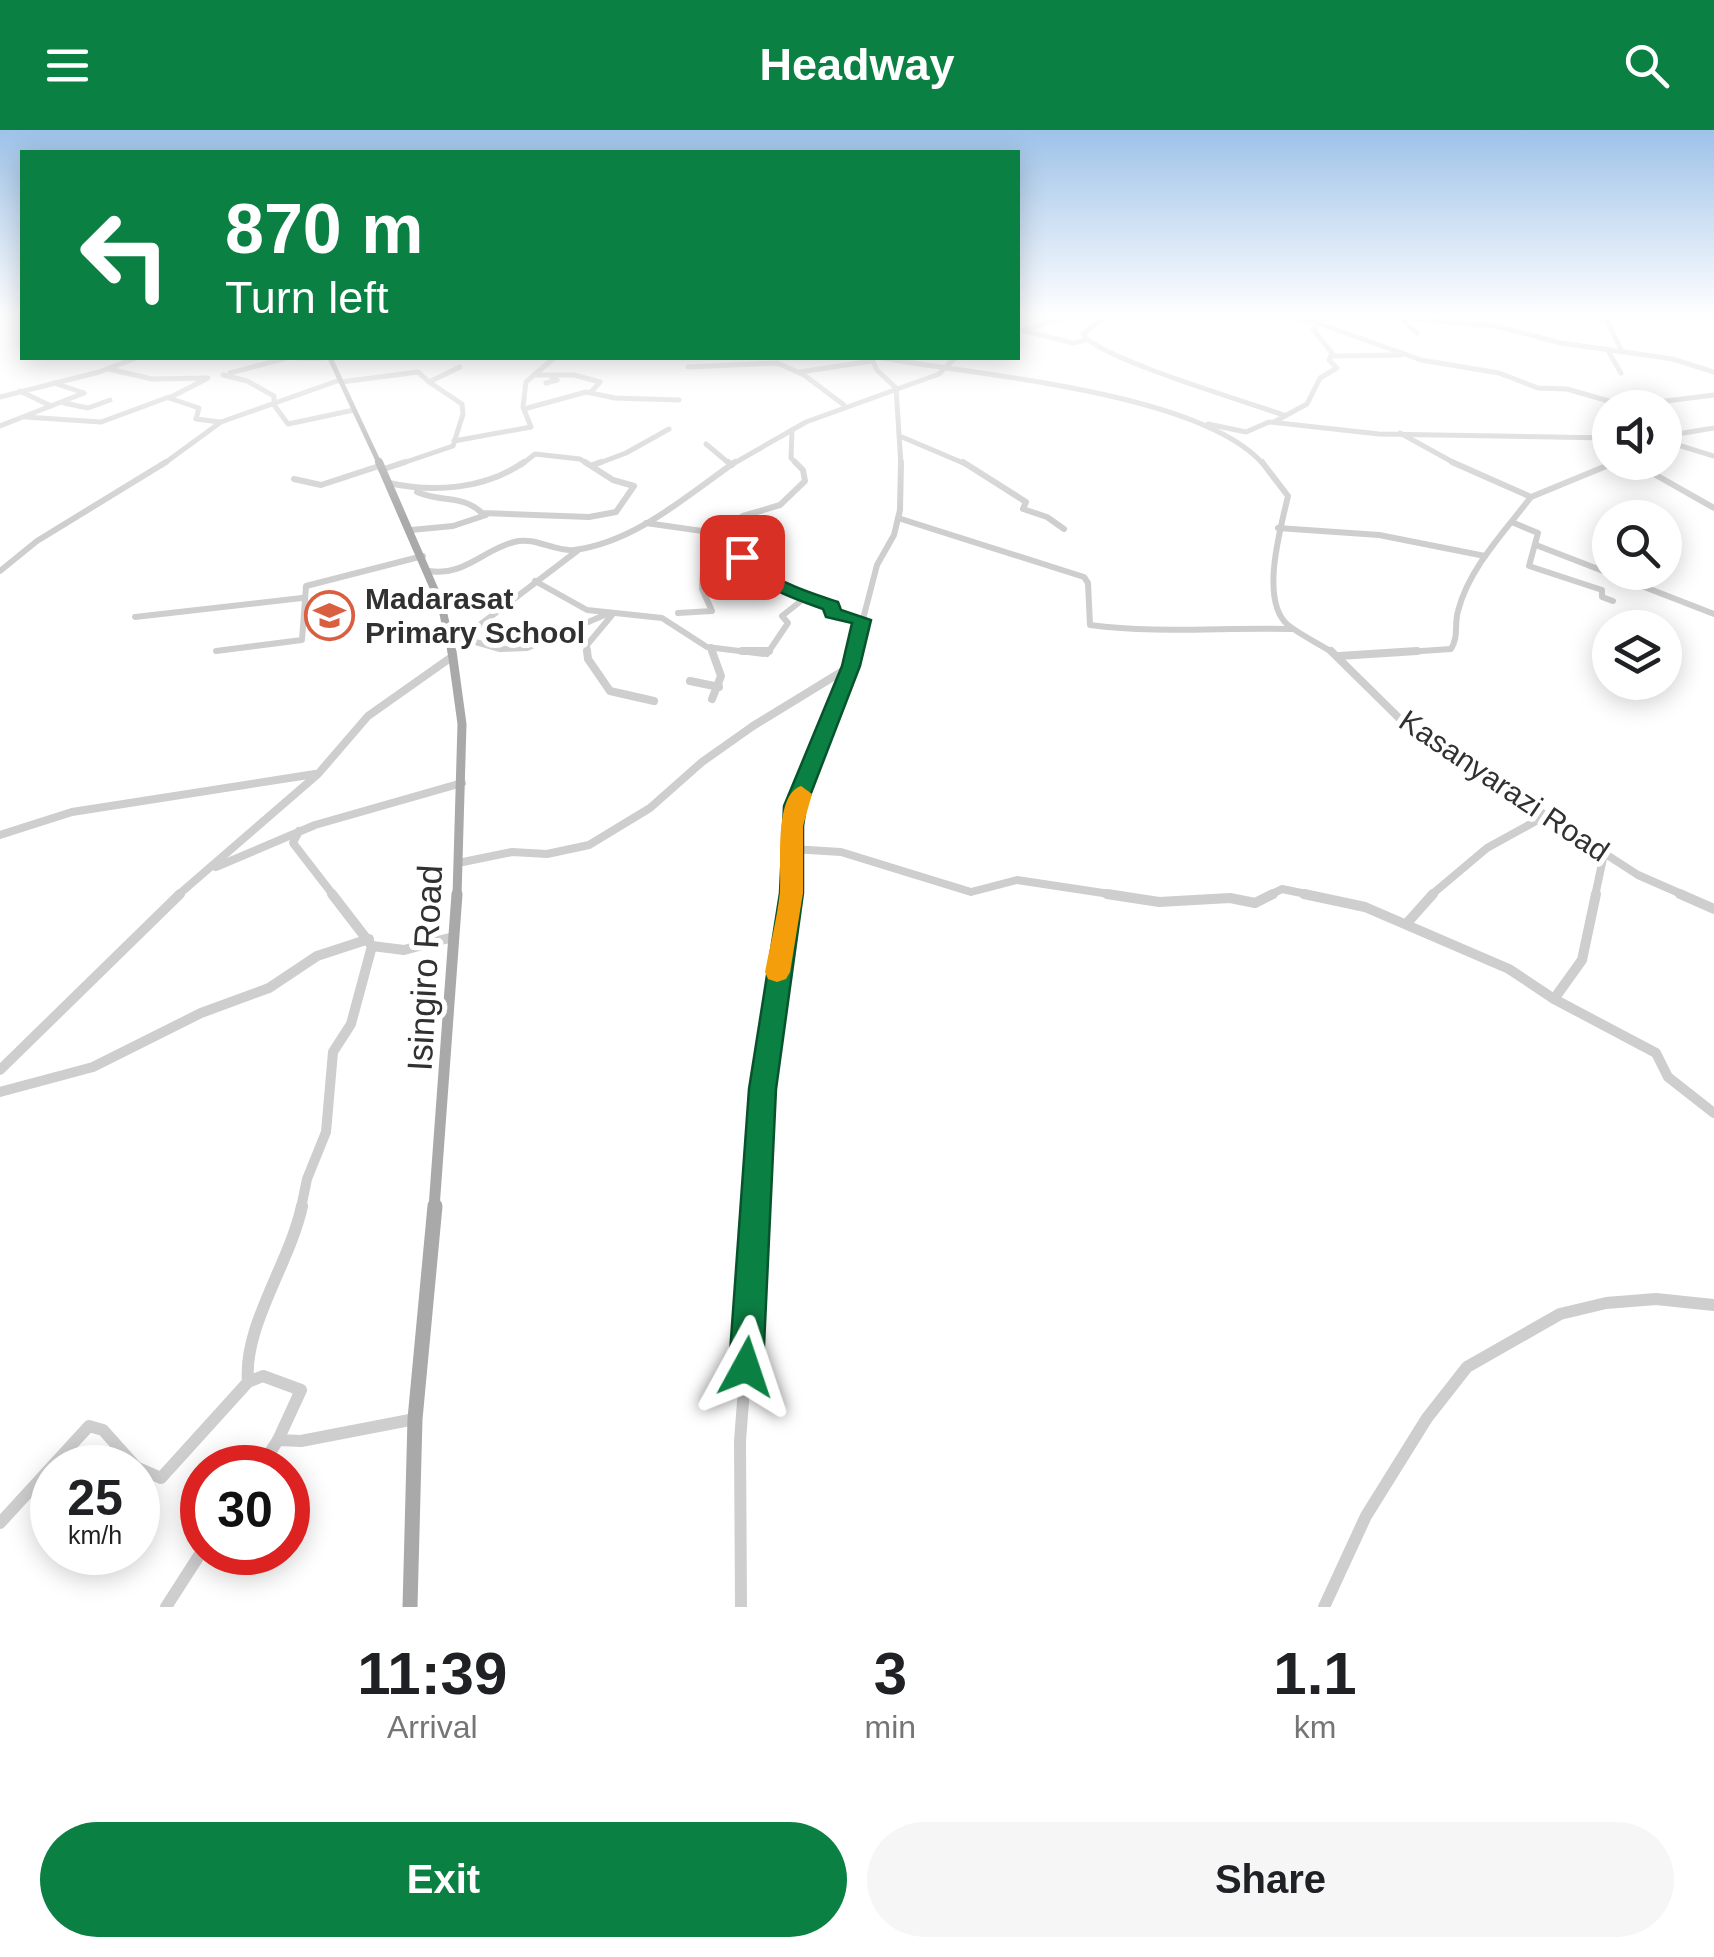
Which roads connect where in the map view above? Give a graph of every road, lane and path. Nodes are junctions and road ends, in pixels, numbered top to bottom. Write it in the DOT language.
graph roads {
  1 [pos="45,385"];
  2 [pos="59,385"];
  3 [pos="195,385"];
  4 [pos="255,385"];
  5 [pos="330,385"];
  6 [pos="343,385"];
  7 [pos="433,385"];
  8 [pos="526,385"];
  9 [pos="597,385"];
  10 [pos="815,385"];
  11 [pos="894,385"];
  12 [pos="904,385"];
  13 [pos="1043,385"];
  14 [pos="1201,385"];
  15 [pos="1317,385"];
  16 [pos="1530,385"];
  17 [pos="896,388"];
  18 [pos="20,391"];
  19 [pos="591,392"];
  20 [pos="1714,395"];
  21 [pos="0,397"];
  22 [pos="1592,397"];
  23 [pos="170,398"];
  24 [pos="1682,399"];
  25 [pos="110,400"];
  26 [pos="678,400"];
  27 [pos="61,402"];
  28 [pos="274,404"];
  29 [pos="51,406"];
  30 [pos="844,406"];
  31 [pos="524,409"];
  32 [pos="354,410"];
  33 [pos="1284,414"];
  34 [pos="26,417"];
  35 [pos="0,418"];
  36 [pos="1196,420"];
  37 [pos="14,421"];
  38 [pos="221,422"];
  39 [pos="1274,422"];
  40 [pos="0,426"];
  41 [pos="1714,428"];
  42 [pos="669,429"];
  43 [pos="792,430"];
  44 [pos="1400,433"];
  45 [pos="1682,435"];
  46 [pos="902,437"];
  47 [pos="1592,438"];
  48 [pos="454,441"];
  49 [pos="706,444"];
  50 [pos="1682,445"];
  51 [pos="1714,456"];
  52 [pos="732,464"];
  53 [pos="593,465"];
  54 [pos="380,468"];
  55 [pos="1592,472"];
  56 [pos="294,479"];
  57 [pos="1664,480"];
  58 [pos="389,484"];
  59 [pos="417,492"];
  60 [pos="1530,497"];
  61 [pos="1714,508"];
  62 [pos="488,514"];
  63 [pos="898,518"];
  64 [pos="643,522"];
  65 [pos="1514,523"];
  66 [pos="1278,528"];
  67 [pos="1064,529"];
  68 [pos="411,530"];
  69 [pos="723,530"];
  70 [pos="712,534"];
  71 [pos="1536,545"];
  72 [pos="580,550"];
  73 [pos="423,556"];
  74 [pos="1485,556"];
  75 [pos="0,571"];
  76 [pos="429,572"];
  77 [pos="535,581"];
  78 [pos="806,597"];
  79 [pos="302,598"];
  80 [pos="1613,601"];
  81 [pos="678,613"];
  82 [pos="609,614"];
  83 [pos="1714,614"];
  84 [pos="134,617"];
  85 [pos="862,620"];
  86 [pos="1295,629"];
  87 [pos="465,639"];
  88 [pos="711,647"];
  89 [pos="216,651"];
  90 [pos="453,651"];
  91 [pos="1339,656"];
  92 [pos="851,666"];
  93 [pos="690,681"];
  94 [pos="718,687"];
  95 [pos="712,700"];
  96 [pos="654,701"];
  97 [pos="318,774"];
  98 [pos="462,784"];
  99 [pos="1545,816"];
  100 [pos="299,831"];
  101 [pos="0,835"];
  102 [pos="792,849"];
  103 [pos="1604,854"];
  104 [pos="458,863"];
  105 [pos="200,875"];
  106 [pos="1714,910"];
  107 [pos="1408,922"];
  108 [pos="453,937"];
  109 [pos="370,942"];
  110 [pos="1554,999"];
  111 [pos="0,1070"];
  112 [pos="0,1092"];
  113 [pos="1714,1113"];
  114 [pos="1714,1305"];
  115 [pos="248,1382"];
  116 [pos="414,1419"];
  117 [pos="278,1440"];
  118 [pos="72,1445"];
  119 [pos="116,1445"];
  120 [pos="275,1445"];
  121 [pos="160,1478"];
  122 [pos="30,1491"];
  123 [pos="0,1523"];
  124 [pos="187,1575"];
  125 [pos="166,1607"];
  126 [pos="410,1607"];
  127 [pos="741,1607"];
  128 [pos="1324,1607"];
  1 -- 18 [label="street"];
  2 -- 27 [label="street"];
  3 -- 23 [label="street"];
  4 -- 28 [label="street"];
  5 -- 28 [label="street"];
  6 -- 32 [label="main road, Isingiro Road"];
  7 -- 48 [label="street"];
  8 -- 31 [label="street"];
  9 -- 19 [label="street"];
  10 -- 30 [label="street"];
  11 -- 17 [label="street"];
  12 -- 17 [label="street"];
  13 -- 36 [label="street"];
  14 -- 33 [label="street"];
  15 -- 33 [label="street"];
  16 -- 22 [label="street"];
  17 -- 30 [label="street"];
  17 -- 46 [label="street"];
  18 -- 21 [label="street"];
  18 -- 29 [label="street"];
  19 -- 26 [label="street"];
  19 -- 31 [label="street"];
  20 -- 24 [label="street"];
  23 -- 34 [label="street"];
  23 -- 38 [label="street"];
  25 -- 27 [label="street"];
  27 -- 29 [label="street"];
  28 -- 32 [label="street"];
  28 -- 38 [label="street"];
  29 -- 34 [label="street"];
  30 -- 43 [label="street"];
  31 -- 48 [label="street"];
  32 -- 54 [label="main road, Isingiro Road"];
  33 -- 39 [label="street"];
  34 -- 37 [label="street"];
  35 -- 37 [label="street"];
  36 -- 39 [label="street"];
  36 -- 66 [label="street"];
  37 -- 40 [label="street"];
  38 -- 75 [label="street"];
  39 -- 44 [label="street"];
  41 -- 45 [label="street"];
  42 -- 53 [label="street"];
  43 -- 52 [label="street"];
  43 -- 69 [label="street"];
  44 -- 47 [label="street"];
  44 -- 60 [label="street"];
  46 -- 63 [label="street"];
  46 -- 67 [label="street"];
  48 -- 54 [label="street"];
  49 -- 52 [label="street"];
  50 -- 51 [label="street"];
  52 -- 64 [label="street"];
  53 -- 59 [label="street"];
  53 -- 62 [label="street"];
  54 -- 56 [label="street"];
  54 -- 58 [label="main road, Isingiro Road"];
  55 -- 60 [label="street"];
  57 -- 61 [label="street"];
  58 -- 59 [label="street"];
  58 -- 68 [label="main road, Isingiro Road"];
  59 -- 62 [label="street"];
  60 -- 65 [label="street"];
  62 -- 68 [label="street"];
  63 -- 85 [label="street"];
  63 -- 86 [label="street"];
  64 -- 70 [label="street"];
  64 -- 72 [label="street"];
  65 -- 71 [label="street"];
  65 -- 74 [label="street"];
  66 -- 74 [label="street"];
  66 -- 86 [label="street"];
  68 -- 73 [label="main road, Isingiro Road"];
  69 -- 70 [label="street"];
  69 -- 78 [label="street"];
  70 -- 81 [label="street"];
  71 -- 80 [label="street"];
  71 -- 83 [label="street"];
  72 -- 76 [label="street"];
  72 -- 77 [label="street"];
  73 -- 76 [label="main road, Isingiro Road"];
  73 -- 79 [label="street"];
  74 -- 91 [label="street"];
  76 -- 90 [label="main road, Isingiro Road"];
  77 -- 82 [label="street"];
  77 -- 87 [label="street"];
  78 -- 85 [label="street"];
  78 -- 88 [label="street"];
  79 -- 84 [label="street"];
  79 -- 89 [label="street"];
  82 -- 87 [label="street"];
  82 -- 88 [label="street"];
  82 -- 96 [label="street"];
  85 -- 92 [label="street"];
  86 -- 91 [label="street, Kasanyarazi Road"];
  87 -- 90 [label="street"];
  88 -- 94 [label="street"];
  90 -- 97 [label="street"];
  90 -- 98 [label="main road, Isingiro Road"];
  91 -- 99 [label="street, Kasanyarazi Road"];
  92 -- 102 [label="street"];
  92 -- 104 [label="street"];
  93 -- 94 [label="street"];
  94 -- 95 [label="street"];
  97 -- 101 [label="street"];
  97 -- 105 [label="street"];
  98 -- 100 [label="street"];
  98 -- 104 [label="main road, Isingiro Road"];
  99 -- 103 [label="street, Kasanyarazi Road"];
  99 -- 107 [label="street"];
  100 -- 105 [label="street"];
  100 -- 109 [label="street"];
  102 -- 107 [label="street"];
  102 -- 127 [label="street"];
  103 -- 106 [label="street, Kasanyarazi Road"];
  103 -- 110 [label="street"];
  104 -- 108 [label="main road, Isingiro Road"];
  105 -- 111 [label="street"];
  107 -- 110 [label="street"];
  108 -- 109 [label="street"];
  108 -- 116 [label="main road, Isingiro Road"];
  109 -- 112 [label="street"];
  109 -- 115 [label="street"];
  110 -- 113 [label="street"];
  114 -- 128 [label="street"];
  115 -- 117 [label="street"];
  115 -- 121 [label="street"];
  116 -- 117 [label="street"];
  116 -- 126 [label="main road, Isingiro Road"];
  117 -- 120 [label="street"];
  118 -- 119 [label="street"];
  122 -- 123 [label="street"];
  124 -- 125 [label="street"];
}
